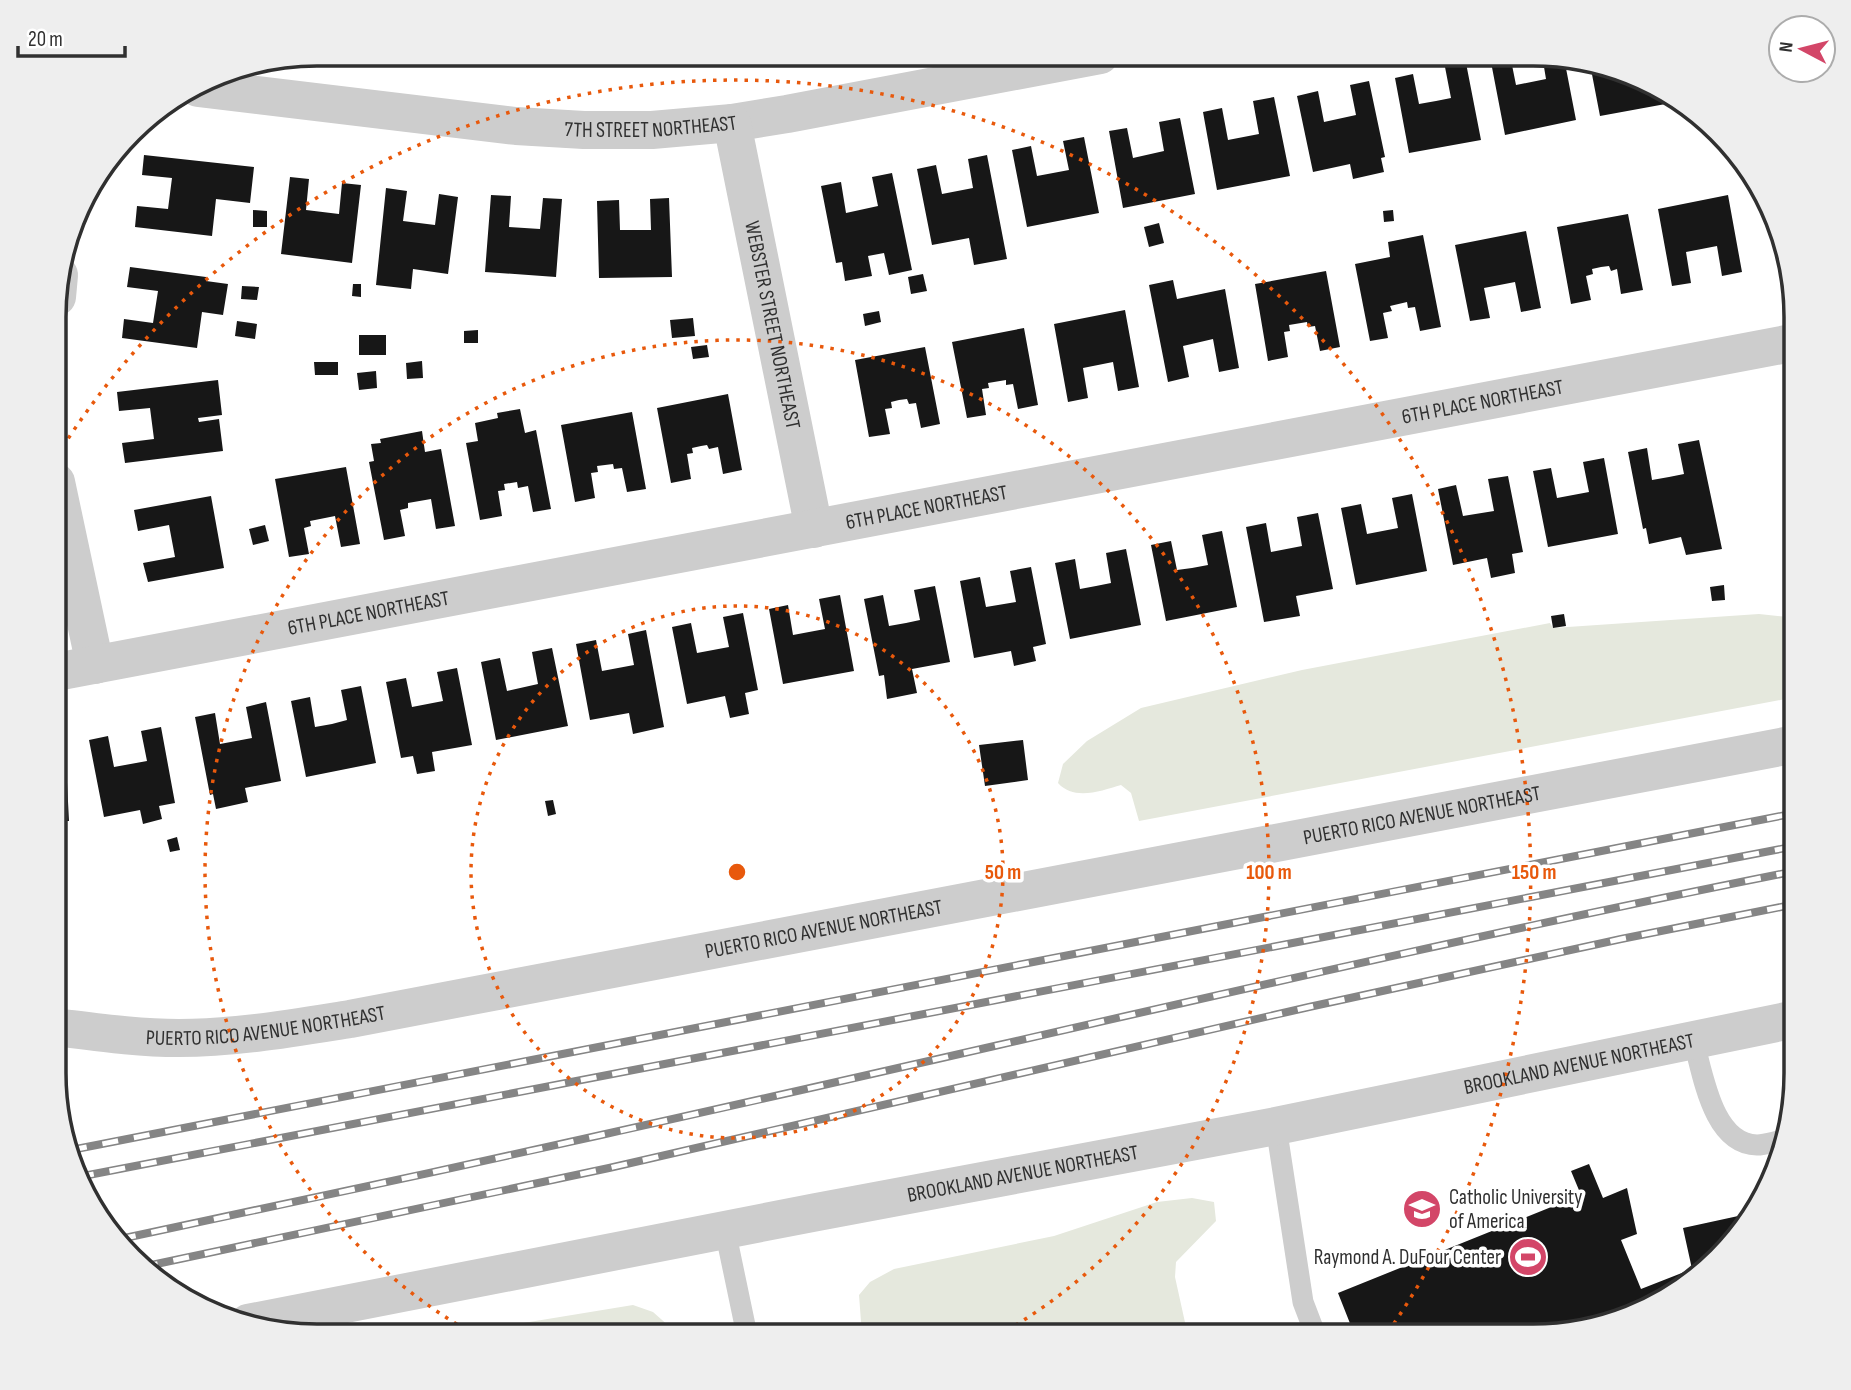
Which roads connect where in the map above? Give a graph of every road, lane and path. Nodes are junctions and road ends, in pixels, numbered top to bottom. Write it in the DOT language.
graph roads {
  1 [pos="1042,66"];
  2 [pos="213,90"];
  3 [pos="732,122"];
  4 [pos="1784,344"];
  5 [pos="66,529"];
  6 [pos="814,529"];
  7 [pos="95,665"];
  8 [pos="66,670"];
  9 [pos="1784,746"];
  10 [pos="1784,1021"];
  11 [pos="66,1028"];
  12 [pos="1693,1039"];
  13 [pos="1276,1126"];
  14 [pos="1775,1142"];
  15 [pos="725,1230"];
  16 [pos="269,1319"];
  17 [pos="745,1324"];
  18 [pos="1311,1324"];
  1 -- 3 [label="street, 7TH STREET NORTHEAST"];
  2 -- 3 [label="street, 7TH STREET NORTHEAST"];
  3 -- 6 [label="street, WEBSTER STREET NORTHEAST"];
  4 -- 6 [label="street, 6TH PLACE NORTHEAST"];
  5 -- 7 [label="street"];
  6 -- 7 [label="street, 6TH PLACE NORTHEAST"];
  7 -- 8 [label="street, 6TH PLACE NORTHEAST"];
  9 -- 11 [label="street, PUERTO RICO AVENUE NORTHEAST"];
  10 -- 12 [label="street, BROOKLAND AVENUE NORTHEAST"];
  12 -- 13 [label="street, BROOKLAND AVENUE NORTHEAST"];
  12 -- 14 [label="lane"];
  13 -- 15 [label="street, BROOKLAND AVENUE NORTHEAST"];
  13 -- 18 [label="lane"];
  15 -- 16 [label="street, BROOKLAND AVENUE NORTHEAST"];
  15 -- 17 [label="lane"];
}
